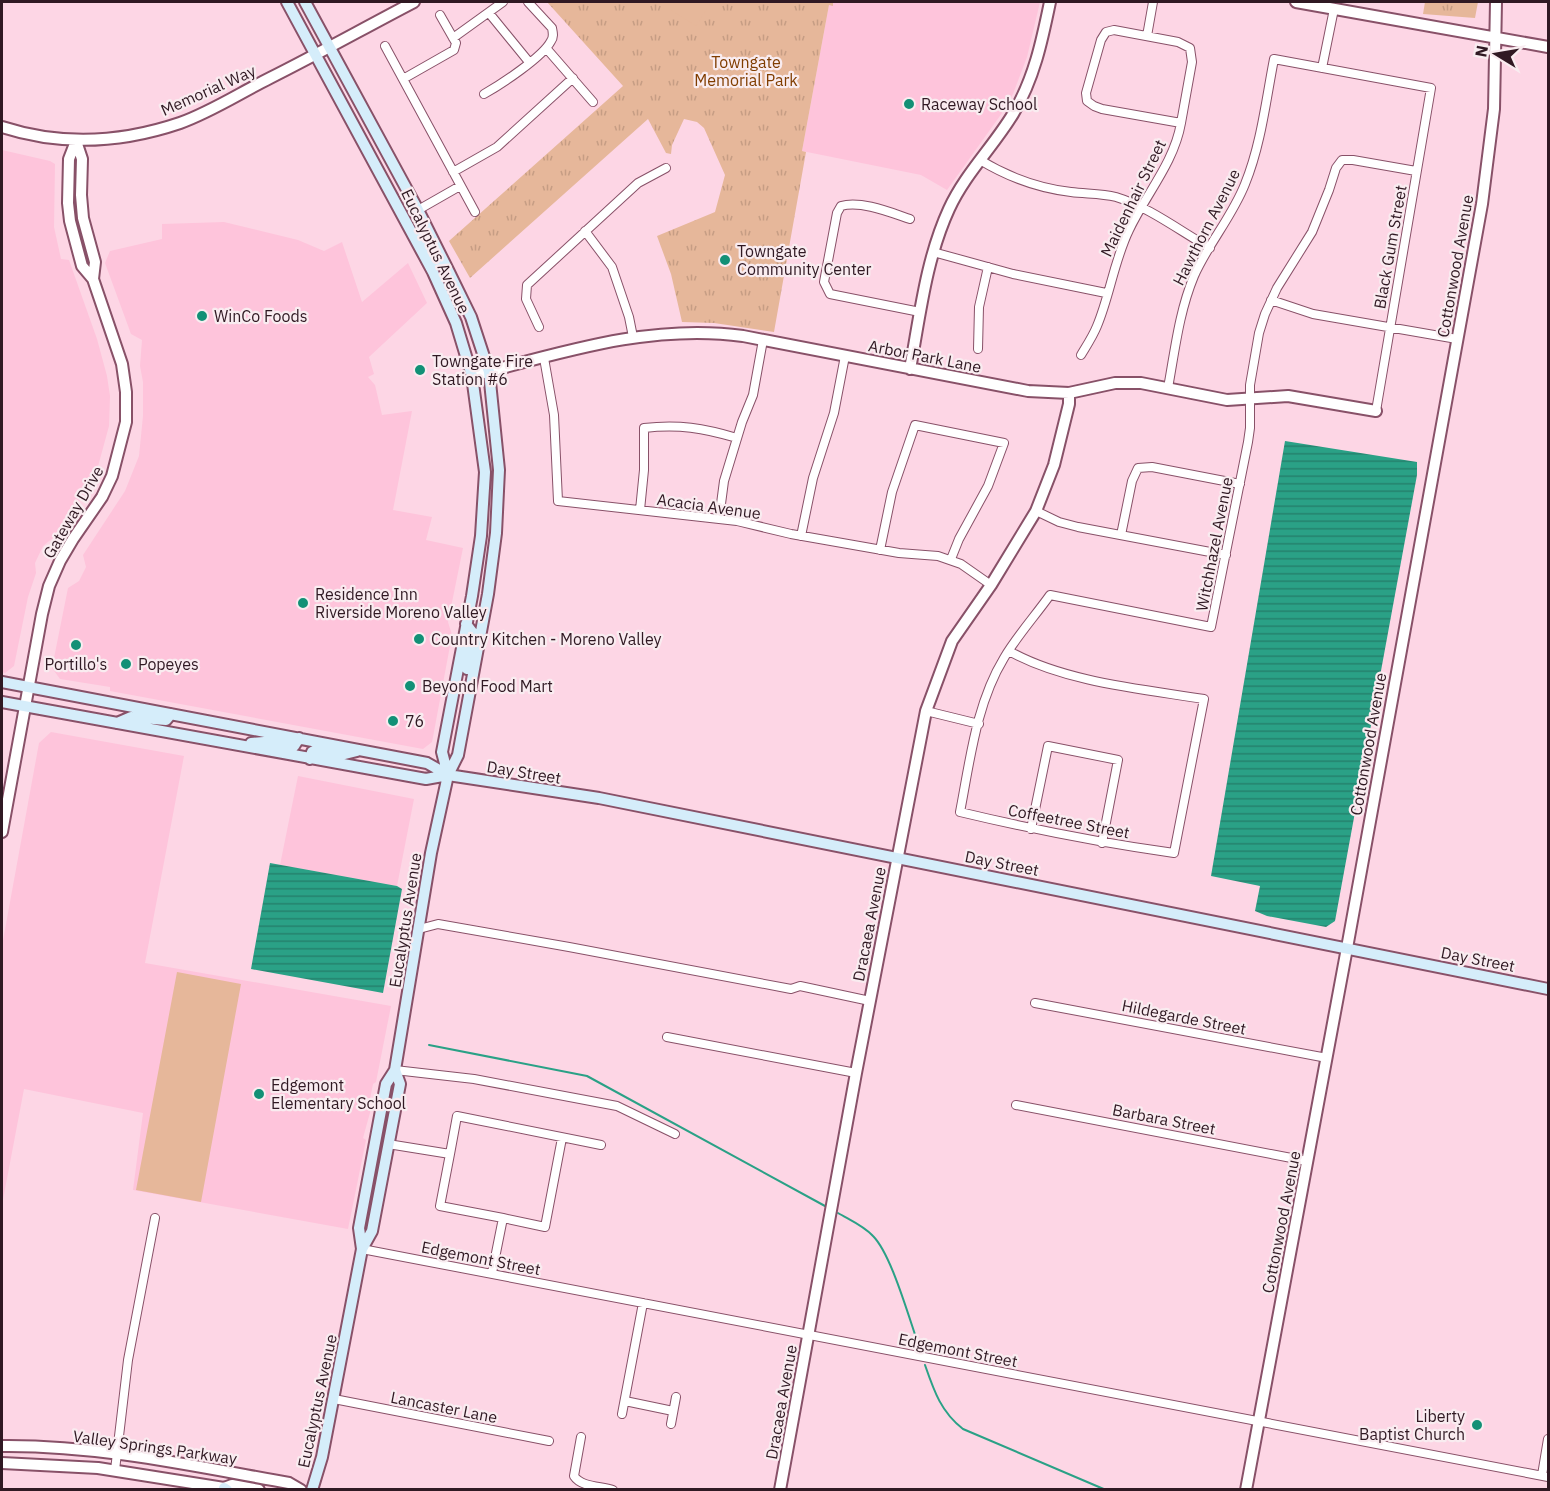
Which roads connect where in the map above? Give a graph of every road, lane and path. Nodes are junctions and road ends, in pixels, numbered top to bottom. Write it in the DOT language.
graph roads {
  1 [pos="287,2"];
  2 [pos="305,2"];
  3 [pos="414,2"];
  4 [pos="503,2"];
  5 [pos="528,2"];
  6 [pos="1050,2"];
  7 [pos="1153,2"];
  8 [pos="1296,2"];
  9 [pos="1496,2"];
  10 [pos="1334,9"];
  11 [pos="489,13"];
  12 [pos="440,15"];
  13 [pos="1147,36"];
  14 [pos="1494,36"];
  15 [pos="453,38"];
  16 [pos="385,46"];
  17 [pos="1548,46"];
  18 [pos="330,47"];
  19 [pos="546,48"];
  20 [pos="316,55"];
  21 [pos="529,62"];
  22 [pos="1322,68"];
  23 [pos="573,78"];
  24 [pos="403,79"];
  25 [pos="1431,88"];
  26 [pos="484,94"];
  27 [pos="593,102"];
  28 [pos="1181,123"];
  29 [pos="2,127"];
  30 [pos="76,141"];
  31 [pos="980,160"];
  32 [pos="666,168"];
  33 [pos="1416,171"];
  34 [pos="453,172"];
  35 [pos="383,178"];
  36 [pos="460,186"];
  37 [pos="1141,208"];
  38 [pos="418,210"];
  39 [pos="402,212"];
  40 [pos="475,212"];
  41 [pos="910,219"];
  42 [pos="585,231"];
  43 [pos="1210,248"];
  44 [pos="933,252"];
  45 [pos="988,267"];
  46 [pos="450,274"];
  47 [pos="1106,294"];
  48 [pos="1271,300"];
  49 [pos="920,312"];
  50 [pos="539,327"];
  51 [pos="1390,327"];
  52 [pos="633,337"];
  53 [pos="1457,339"];
  54 [pos="764,340"];
  55 [pos="978,349"];
  56 [pos="1082,355"];
  57 [pos="845,356"];
  58 [pos="544,358"];
  59 [pos="910,369"];
  60 [pos="489,372"];
  61 [pos="472,376"];
  62 [pos="1168,388"];
  63 [pos="1068,393"];
  64 [pos="1250,399"];
  65 [pos="1376,411"];
  66 [pos="737,438"];
  67 [pos="1240,484"];
  68 [pos="640,510"];
  69 [pos="1036,511"];
  70 [pos="719,519"];
  71 [pos="1121,535"];
  72 [pos="481,536"];
  73 [pos="801,536"];
  74 [pos="880,550"];
  75 [pos="1226,555"];
  76 [pos="951,559"];
  77 [pos="991,585"];
  78 [pos="484,615"];
  79 [pos="466,624"];
  80 [pos="1009,651"];
  81 [pos="2,682"];
  82 [pos="28,687"];
  83 [pos="2,702"];
  84 [pos="467,702"];
  85 [pos="24,707"];
  86 [pos="926,711"];
  87 [pos="171,714"];
  88 [pos="117,723"];
  89 [pos="979,724"];
  90 [pos="299,738"];
  91 [pos="238,745"];
  92 [pos="360,750"];
  93 [pos="310,759"];
  94 [pos="448,775"];
  95 [pos="960,812"];
  96 [pos="1031,829"];
  97 [pos="2,832"];
  98 [pos="1102,843"];
  99 [pos="897,858"];
  100 [pos="419,929"];
  101 [pos="1347,948"];
  102 [pos="1548,988"];
  103 [pos="870,1001"];
  104 [pos="1035,1003"];
  105 [pos="667,1037"];
  106 [pos="1327,1059"];
  107 [pos="395,1070"];
  108 [pos="856,1074"];
  109 [pos="1016,1105"];
  110 [pos="675,1134"];
  111 [pos="562,1138"];
  112 [pos="388,1144"];
  113 [pos="601,1145"];
  114 [pos="450,1154"];
  115 [pos="1307,1161"];
  116 [pos="155,1218"];
  117 [pos="503,1218"];
  118 [pos="362,1249"];
  119 [pos="492,1274"];
  120 [pos="643,1303"];
  121 [pos="808,1335"];
  122 [pos="676,1396"];
  123 [pos="334,1399"];
  124 [pos="625,1401"];
  125 [pos="673,1411"];
  126 [pos="622,1414"];
  127 [pos="1258,1422"];
  128 [pos="671,1424"];
  129 [pos="581,1437"];
  130 [pos="1548,1439"];
  131 [pos="549,1441"];
  132 [pos="2,1446"];
  133 [pos="117,1454"];
  134 [pos="2,1463"];
  135 [pos="115,1470"];
  136 [pos="1545,1476"];
  137 [pos="226,1489"];
  138 [pos="259,1490"];
  139 [pos="301,1490"];
  140 [pos="312,1490"];
  141 [pos="613,1490"];
  142 [pos="780,1490"];
  143 [pos="1246,1490"];
  1 -- 20 [label="main road, Eucalyptus Avenue"];
  2 -- 18 [label="main road, Eucalyptus Avenue"];
  3 -- 18 [label="street"];
  4 -- 11 [label="street"];
  5 -- 19 [label="street"];
  6 -- 31 [label="street"];
  7 -- 13 [label="street"];
  8 -- 10 [label="street"];
  9 -- 14 [label="street, Cottonwood Avenue"];
  10 -- 14 [label="street"];
  10 -- 22 [label="street"];
  11 -- 15 [label="street"];
  11 -- 21 [label="street"];
  12 -- 15 [label="street"];
  13 -- 28 [label="street, Maidenhair Street"];
  13 -- 28 [label="street"];
  14 -- 17 [label="street"];
  14 -- 53 [label="street, Cottonwood Avenue"];
  15 -- 24 [label="street"];
  16 -- 24 [label="street"];
  18 -- 20 [label="street"];
  18 -- 38 [label="main road, Eucalyptus Avenue"];
  19 -- 21 [label="street"];
  19 -- 23 [label="street"];
  20 -- 30 [label="street, Memorial Way"];
  20 -- 35 [label="main road, Eucalyptus Avenue"];
  21 -- 26 [label="street"];
  22 -- 25 [label="street, Hawthorn Avenue"];
  22 -- 43 [label="street, Hawthorn Avenue"];
  23 -- 27 [label="street"];
  23 -- 34 [label="street"];
  24 -- 34 [label="street"];
  25 -- 33 [label="street, Black Gum Street"];
  28 -- 37 [label="street, Maidenhair Street"];
  29 -- 30 [label="street, Memorial Way"];
  30 -- 82 [label="street, Gateway Drive"];
  31 -- 37 [label="street"];
  31 -- 44 [label="street"];
  32 -- 42 [label="street"];
  33 -- 48 [label="street, Witchhazel Avenue"];
  33 -- 51 [label="street, Black Gum Street"];
  34 -- 36 [label="street"];
  35 -- 38 [label="main road"];
  35 -- 39 [label="main road, Eucalyptus Avenue"];
  36 -- 38 [label="street"];
  36 -- 40 [label="street"];
  37 -- 43 [label="street"];
  37 -- 47 [label="street, Maidenhair Street"];
  38 -- 46 [label="main road, Eucalyptus Avenue"];
  39 -- 46 [label="main road"];
  39 -- 61 [label="main road, Eucalyptus Avenue"];
  41 -- 49 [label="street"];
  42 -- 50 [label="street"];
  42 -- 52 [label="street"];
  43 -- 62 [label="street, Hawthorn Avenue"];
  44 -- 45 [label="street"];
  44 -- 49 [label="street"];
  45 -- 47 [label="street"];
  45 -- 55 [label="street"];
  46 -- 60 [label="main road, Eucalyptus Avenue"];
  47 -- 56 [label="street, Maidenhair Street"];
  48 -- 51 [label="street"];
  48 -- 64 [label="street, Witchhazel Avenue"];
  49 -- 59 [label="street"];
  51 -- 53 [label="street"];
  51 -- 65 [label="street, Black Gum Street"];
  52 -- 54 [label="street, Arbor Park Lane"];
  52 -- 58 [label="street, Arbor Park Lane"];
  53 -- 101 [label="street, Cottonwood Avenue"];
  54 -- 57 [label="street, Arbor Park Lane"];
  54 -- 66 [label="street"];
  57 -- 59 [label="street, Arbor Park Lane"];
  57 -- 73 [label="street"];
  58 -- 60 [label="street, Arbor Park Lane"];
  58 -- 68 [label="street, Acacia Avenue"];
  59 -- 63 [label="street, Arbor Park Lane"];
  60 -- 61 [label="street, Arbor Park Lane"];
  60 -- 78 [label="main road, Eucalyptus Avenue"];
  61 -- 72 [label="main road, Eucalyptus Avenue"];
  62 -- 63 [label="street, Arbor Park Lane"];
  62 -- 64 [label="street, Arbor Park Lane"];
  63 -- 69 [label="street, Dracaea Avenue"];
  64 -- 65 [label="street, Arbor Park Lane"];
  64 -- 67 [label="street, Witchhazel Avenue"];
  66 -- 68 [label="street"];
  66 -- 70 [label="street"];
  67 -- 71 [label="street"];
  67 -- 75 [label="street, Witchhazel Avenue"];
  68 -- 70 [label="street, Acacia Avenue"];
  69 -- 71 [label="street"];
  69 -- 77 [label="street, Dracaea Avenue"];
  70 -- 73 [label="street, Acacia Avenue"];
  71 -- 75 [label="street"];
  72 -- 78 [label="main road"];
  72 -- 79 [label="main road, Eucalyptus Avenue"];
  73 -- 74 [label="street, Acacia Avenue"];
  74 -- 76 [label="street, Acacia Avenue"];
  74 -- 76 [label="street"];
  75 -- 80 [label="street, Witchhazel Avenue"];
  76 -- 77 [label="street, Acacia Avenue"];
  77 -- 86 [label="street, Dracaea Avenue"];
  78 -- 84 [label="main road, Eucalyptus Avenue"];
  79 -- 84 [label="main road"];
  79 -- 94 [label="main road, Eucalyptus Avenue"];
  80 -- 89 [label="street, Witchhazel Avenue"];
  80 -- 98 [label="street, Coffeetree Street"];
  81 -- 82 [label="main road, Day Street"];
  82 -- 85 [label="street, Gateway Drive"];
  82 -- 87 [label="main road, Day Street"];
  83 -- 85 [label="main road, Day Street"];
  84 -- 94 [label="main road, Eucalyptus Avenue"];
  85 -- 88 [label="main road, Day Street"];
  85 -- 97 [label="street, Gateway Drive"];
  86 -- 89 [label="street"];
  86 -- 99 [label="street, Dracaea Avenue"];
  87 -- 88 [label="main road"];
  87 -- 90 [label="main road, Day Street"];
  88 -- 91 [label="main road, Day Street"];
  89 -- 95 [label="street, Witchhazel Avenue"];
  90 -- 91 [label="main road"];
  90 -- 92 [label="main road, Day Street"];
  91 -- 93 [label="main road, Day Street"];
  92 -- 93 [label="main road"];
  92 -- 94 [label="main road, Day Street"];
  93 -- 94 [label="main road, Day Street"];
  94 -- 99 [label="main road, Day Street"];
  94 -- 100 [label="main road, Eucalyptus Avenue"];
  95 -- 96 [label="street, Coffeetree Street"];
  96 -- 98 [label="street, Coffeetree Street"];
  96 -- 98 [label="street"];
  99 -- 101 [label="main road, Day Street"];
  99 -- 103 [label="street, Dracaea Avenue"];
  100 -- 103 [label="street"];
  100 -- 107 [label="main road, Eucalyptus Avenue"];
  101 -- 102 [label="main road, Day Street"];
  101 -- 106 [label="street, Cottonwood Avenue"];
  103 -- 108 [label="street, Dracaea Avenue"];
  104 -- 106 [label="street, Hildegarde Street"];
  105 -- 108 [label="street"];
  106 -- 115 [label="street, Cottonwood Avenue"];
  107 -- 110 [label="street"];
  107 -- 112 [label="main road, Eucalyptus Avenue"];
  107 -- 118 [label="main road, Eucalyptus Avenue"];
  108 -- 121 [label="street, Dracaea Avenue"];
  109 -- 115 [label="street, Barbara Street"];
  111 -- 113 [label="street"];
  111 -- 114 [label="street"];
  111 -- 117 [label="street"];
  112 -- 114 [label="street"];
  112 -- 118 [label="main road, Eucalyptus Avenue"];
  114 -- 117 [label="street"];
  115 -- 127 [label="street, Cottonwood Avenue"];
  116 -- 133 [label="street"];
  117 -- 119 [label="street"];
  118 -- 119 [label="street, Edgemont Street"];
  118 -- 123 [label="main road, Eucalyptus Avenue"];
  119 -- 120 [label="street, Edgemont Street"];
  120 -- 121 [label="street, Edgemont Street"];
  120 -- 124 [label="street"];
  121 -- 127 [label="street, Edgemont Street"];
  121 -- 142 [label="street, Dracaea Avenue"];
  122 -- 125 [label="street"];
  123 -- 131 [label="street, Lancaster Lane"];
  123 -- 140 [label="main road, Eucalyptus Avenue"];
  124 -- 125 [label="street"];
  124 -- 126 [label="street"];
  125 -- 128 [label="street"];
  127 -- 136 [label="street, Edgemont Street"];
  127 -- 143 [label="street, Cottonwood Avenue"];
  129 -- 141 [label="street"];
  130 -- 136 [label="street"];
  132 -- 133 [label="street, Valley Springs Parkway"];
  133 -- 135 [label="street"];
  133 -- 139 [label="street, Valley Springs Parkway"];
  134 -- 135 [label="street, Valley Springs Parkway"];
  135 -- 137 [label="street, Valley Springs Parkway"];
  137 -- 138 [label="street, Valley Springs Parkway"];
}
